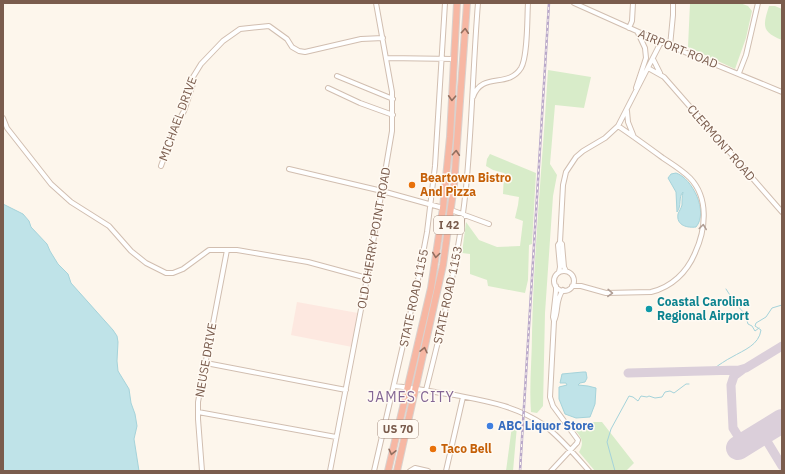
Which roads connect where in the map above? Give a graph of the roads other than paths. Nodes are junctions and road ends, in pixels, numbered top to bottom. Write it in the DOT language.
graph roads {
  1 [pos="376,3"];
  2 [pos="445,3"];
  3 [pos="457,3"];
  4 [pos="467,3"];
  5 [pos="478,3"];
  6 [pos="528,3"];
  7 [pos="574,3"];
  8 [pos="632,3"];
  9 [pos="673,3"];
  10 [pos="758,3"];
  11 [pos="629,28"];
  12 [pos="638,32"];
  13 [pos="383,38"];
  14 [pos="661,42"];
  15 [pos="670,46"];
  16 [pos="387,58"];
  17 [pos="441,58"];
  18 [pos="454,59"];
  19 [pos="653,59"];
  20 [pos="648,68"];
  21 [pos="738,73"];
  22 [pos="660,74"];
  23 [pos="337,76"];
  24 [pos="328,88"];
  25 [pos="635,92"];
  26 [pos="782,92"];
  27 [pos="393,99"];
  28 [pos="472,103"];
  29 [pos="627,109"];
  30 [pos="393,115"];
  31 [pos="3,118"];
  32 [pos="618,126"];
  33 [pos="634,137"];
  34 [pos="161,166"];
  35 [pos="289,169"];
  36 [pos="382,191"];
  37 [pos="431,204"];
  38 [pos="443,208"];
  39 [pos="451,210"];
  40 [pos="782,212"];
  41 [pos="463,214"];
  42 [pos="490,224"];
  43 [pos="560,242"];
  44 [pos="227,250"];
  45 [pos="566,271"];
  46 [pos="559,272"];
  47 [pos="367,278"];
  48 [pos="556,286"];
  49 [pos="572,286"];
  50 [pos="563,290"];
  51 [pos="554,321"];
  52 [pos="206,363"];
  53 [pos="394,386"];
  54 [pos="408,387"];
  55 [pos="416,388"];
  56 [pos="346,390"];
  57 [pos="426,390"];
  58 [pos="463,397"];
  59 [pos="198,412"];
  60 [pos="336,437"];
  61 [pos="570,450"];
  62 [pos="202,471"];
  63 [pos="330,471"];
  64 [pos="374,471"];
  65 [pos="388,471"];
  66 [pos="397,471"];
  67 [pos="410,471"];
  68 [pos="428,471"];
  69 [pos="446,471"];
  70 [pos="551,471"];
  71 [pos="589,471"];
  1 -- 13 [label="street, OLD CHERRY POINT ROAD"];
  2 -- 17 [label="street, STATE ROAD 1155"];
  3 -- 18 [label="highway, US 70"];
  39 -- 4 [label="highway, I 42, one-way"];
  5 -- 28 [label="street, STATE ROAD 1153"];
  6 -- 28 [label="street, STATE ROAD 1153"];
  7 -- 11 [label="street, AIRPORT ROAD"];
  8 -- 11 [label="street"];
  9 -- 15 [label="street"];
  10 -- 21 [label="street"];
  11 -- 12 [label="street, AIRPORT ROAD"];
  12 -- 14 [label="street, AIRPORT ROAD"];
  12 -- 25 [label="street"];
  13 -- 16 [label="street, OLD CHERRY POINT ROAD"];
  13 -- 34 [label="street, MICHAEL DRIVE"];
  14 -- 15 [label="street, AIRPORT ROAD"];
  14 -- 19 [label="street"];
  15 -- 21 [label="street, AIRPORT ROAD"];
  16 -- 17 [label="street"];
  16 -- 27 [label="street, OLD CHERRY POINT ROAD"];
  17 -- 18 [label="street"];
  17 -- 37 [label="street, STATE ROAD 1155"];
  18 -- 38 [label="highway, US 70, one-way"];
  19 -- 20 [label="street"];
  19 -- 22 [label="street, CLERMONT ROAD"];
  20 -- 22 [label="street, CLERMONT ROAD"];
  20 -- 25 [label="street"];
  21 -- 26 [label="street, AIRPORT ROAD"];
  22 -- 40 [label="street, CLERMONT ROAD"];
  23 -- 27 [label="street"];
  24 -- 30 [label="street"];
  25 -- 29 [label="street"];
  27 -- 30 [label="street, OLD CHERRY POINT ROAD"];
  28 -- 41 [label="street, STATE ROAD 1153"];
  29 -- 32 [label="street"];
  29 -- 33 [label="street"];
  30 -- 36 [label="street, OLD CHERRY POINT ROAD"];
  31 -- 44 [label="street"];
  32 -- 33 [label="street"];
  32 -- 43 [label="street"];
  49 -- 33 [label="street, one-way"];
  35 -- 36 [label="street"];
  36 -- 37 [label="street"];
  36 -- 47 [label="street, OLD CHERRY POINT ROAD"];
  37 -- 38 [label="street"];
  37 -- 53 [label="street, STATE ROAD 1155"];
  38 -- 54 [label="highway, US 70, one-way"];
  39 -- 41 [label="street"];
  55 -- 39 [label="highway, I 42, one-way"];
  41 -- 42 [label="street"];
  41 -- 57 [label="street, STATE ROAD 1153"];
  43 -- 45 [label="street"];
  43 -- 46 [label="street"];
  44 -- 47 [label="street"];
  44 -- 52 [label="street, NEUSE DRIVE"];
  45 -- 46 [label="street"];
  45 -- 49 [label="street"];
  46 -- 48 [label="street"];
  47 -- 56 [label="street, OLD CHERRY POINT ROAD"];
  48 -- 50 [label="street"];
  48 -- 51 [label="street"];
  49 -- 50 [label="street"];
  50 -- 51 [label="street"];
  51 -- 61 [label="street"];
  52 -- 56 [label="street"];
  52 -- 59 [label="street, NEUSE DRIVE"];
  53 -- 54 [label="street"];
  53 -- 64 [label="street, STATE ROAD 1155"];
  54 -- 55 [label="street"];
  54 -- 65 [label="highway, US 70, one-way"];
  55 -- 57 [label="street"];
  55 -- 66 [label="highway, I 42"];
  56 -- 60 [label="street, OLD CHERRY POINT ROAD"];
  57 -- 58 [label="street"];
  58 -- 61 [label="street"];
  58 -- 69 [label="street"];
  59 -- 60 [label="street"];
  59 -- 62 [label="street, NEUSE DRIVE"];
  60 -- 63 [label="street, OLD CHERRY POINT ROAD"];
  61 -- 70 [label="street"];
  61 -- 71 [label="street"];
  67 -- 68 [label="street"];
}
